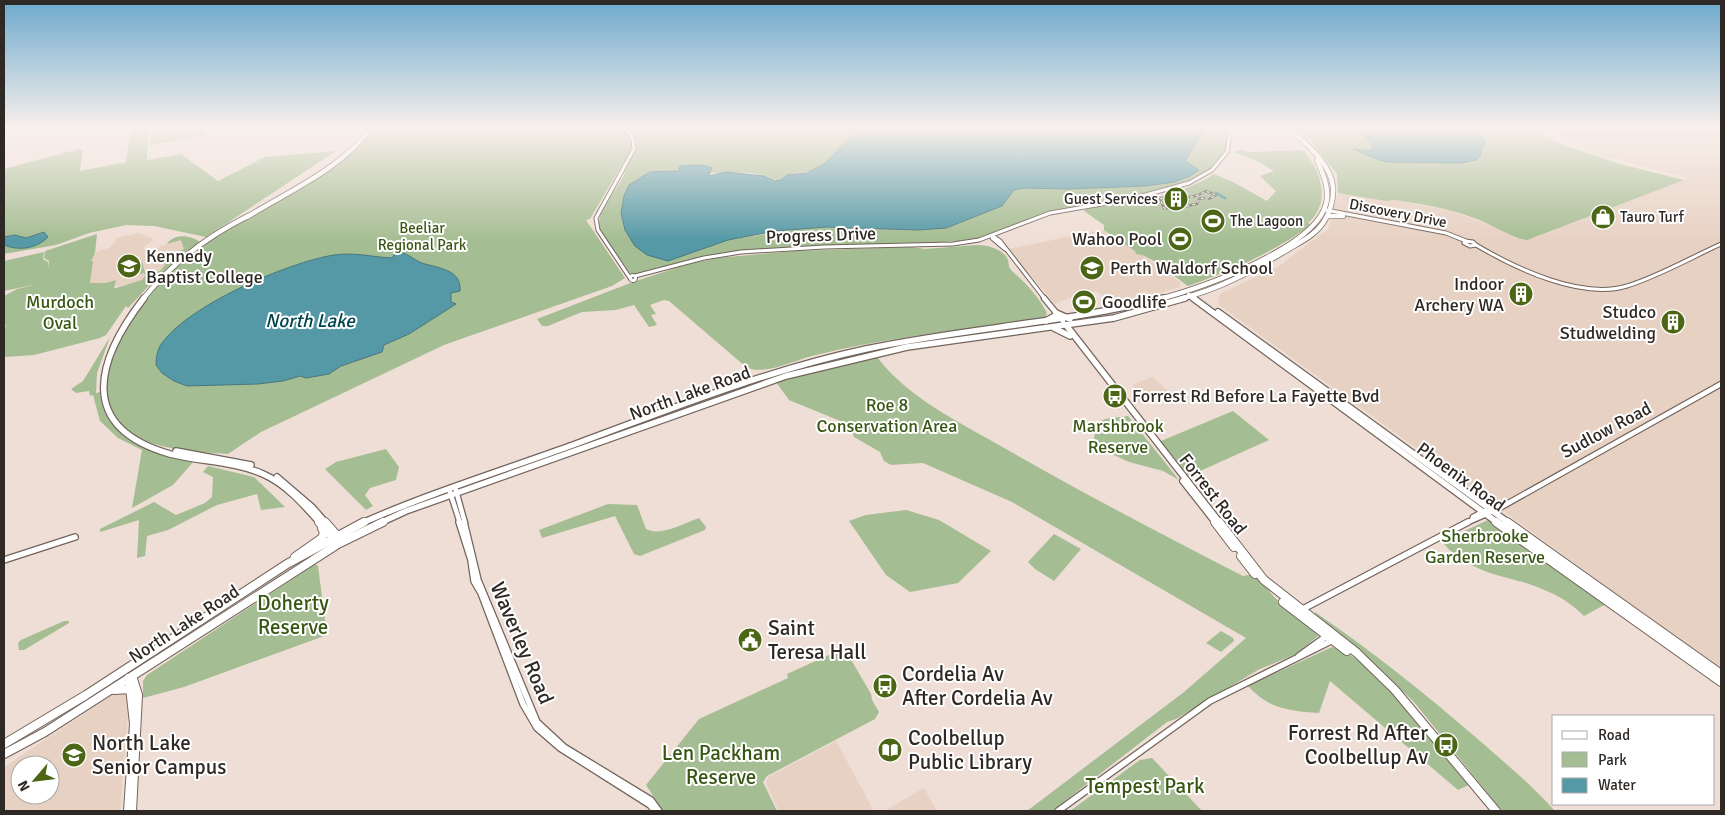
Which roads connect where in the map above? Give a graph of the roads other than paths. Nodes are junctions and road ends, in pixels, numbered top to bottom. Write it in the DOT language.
graph roads {
  1 [pos="332,165"];
  2 [pos="625,165"];
  3 [pos="1219,165"];
  4 [pos="1318,165"];
  5 [pos="1323,165"];
  6 [pos="1332,204"];
  7 [pos="1327,212"];
  8 [pos="1342,215"];
  9 [pos="248,216"];
  10 [pos="232,227"];
  11 [pos="993,238"];
  12 [pos="204,240"];
  13 [pos="986,241"];
  14 [pos="945,244"];
  15 [pos="1721,244"];
  16 [pos="1004,249"];
  17 [pos="198,250"];
  18 [pos="1274,259"];
  19 [pos="1274,265"];
  20 [pos="161,281"];
  21 [pos="1211,290"];
  22 [pos="1191,294"];
  23 [pos="1181,300"];
  24 [pos="1204,302"];
  25 [pos="1211,311"];
  26 [pos="1072,319"];
  27 [pos="1063,324"];
  28 [pos="1053,328"];
  29 [pos="1721,384"];
  30 [pos="138,440"];
  31 [pos="453,491"];
  32 [pos="1463,491"];
  33 [pos="1506,503"];
  34 [pos="301,504"];
  35 [pos="1498,504"];
  36 [pos="312,507"];
  37 [pos="1488,512"];
  38 [pos="350,530"];
  39 [pos="75,537"];
  40 [pos="338,540"];
  41 [pos="4,560"];
  42 [pos="269,577"];
  43 [pos="1300,613"];
  44 [pos="1332,637"];
  45 [pos="133,666"];
  46 [pos="1721,674"];
  47 [pos="111,681"];
  48 [pos="1721,682"];
  49 [pos="132,683"];
  50 [pos="4,744"];
  51 [pos="4,754"];
  52 [pos="128,811"];
  53 [pos="132,811"];
  54 [pos="655,811"];
  55 [pos="659,811"];
  56 [pos="1058,811"];
  57 [pos="1496,811"];
  1 -- 9 [label="main road"];
  2 -- 14 [label="street, Progress Drive"];
  3 -- 11 [label="street, Progress Drive"];
  4 -- 7 [label="main road, North Lake Road"];
  5 -- 6 [label="main road, North Lake Road"];
  6 -- 7 [label="main road, North Lake Road"];
  6 -- 8 [label="main road"];
  7 -- 8 [label="main road"];
  7 -- 18 [label="main road, North Lake Road"];
  7 -- 22 [label="main road, North Lake Road"];
  8 -- 15 [label="street, Discovery Drive"];
  9 -- 10 [label="main road"];
  9 -- 12 [label="main road"];
  10 -- 12 [label="main road"];
  10 -- 17 [label="main road"];
  11 -- 13 [label="street, Progress Drive"];
  11 -- 14 [label="street, Progress Drive"];
  11 -- 16 [label="street"];
  12 -- 17 [label="main road"];
  12 -- 20 [label="main road"];
  13 -- 14 [label="street, Progress Drive"];
  13 -- 16 [label="street"];
  16 -- 27 [label="street"];
  17 -- 20 [label="main road"];
  18 -- 19 [label="main road"];
  18 -- 21 [label="main road, North Lake Road"];
  20 -- 30 [label="main road"];
  21 -- 22 [label="main road, North Lake Road"];
  21 -- 24 [label="main road"];
  22 -- 23 [label="main road, North Lake Road"];
  22 -- 24 [label="main road, Phoenix Road"];
  22 -- 25 [label="main road, Phoenix Road"];
  22 -- 26 [label="main road, North Lake Road"];
  23 -- 25 [label="main road"];
  23 -- 27 [label="main road, North Lake Road"];
  24 -- 32 [label="main road, Phoenix Road"];
  25 -- 37 [label="main road, Phoenix Road"];
  26 -- 27 [label="main road"];
  26 -- 27 [label="main road, North Lake Road"];
  27 -- 28 [label="main road, North Lake Road"];
  27 -- 28 [label="main road"];
  27 -- 31 [label="main road, North Lake Road"];
  27 -- 43 [label="main road, Forrest Road"];
  28 -- 31 [label="main road, North Lake Road"];
  29 -- 33 [label="street, Sudlow Road"];
  30 -- 34 [label="main road"];
  30 -- 36 [label="main road"];
  31 -- 38 [label="main road, North Lake Road"];
  31 -- 40 [label="main road, North Lake Road"];
  31 -- 54 [label="street, Waverley Road"];
  31 -- 55 [label="street, Waverley Road"];
  32 -- 35 [label="main road"];
  32 -- 37 [label="main road, Phoenix Road"];
  33 -- 35 [label="street, Sudlow Road"];
  33 -- 37 [label="street, Sudlow Road"];
  34 -- 40 [label="main road"];
  34 -- 42 [label="main road"];
  35 -- 37 [label="street, Sudlow Road"];
  36 -- 38 [label="main road"];
  36 -- 40 [label="main road"];
  37 -- 43 [label="street, Sudlow Road"];
  37 -- 46 [label="main road, Phoenix Road"];
  37 -- 48 [label="main road, Phoenix Road"];
  38 -- 40 [label="main road, North Lake Road"];
  39 -- 41 [label="street"];
  40 -- 42 [label="main road, North Lake Road"];
  40 -- 49 [label="main road, North Lake Road"];
  42 -- 45 [label="main road, North Lake Road"];
  43 -- 44 [label="main road, Forrest Road"];
  44 -- 56 [label="street"];
  44 -- 57 [label="main road, Forrest Road"];
  45 -- 47 [label="main road, North Lake Road"];
  45 -- 49 [label="main road"];
  47 -- 49 [label="main road"];
  47 -- 50 [label="main road, North Lake Road"];
  49 -- 51 [label="main road"];
  49 -- 52 [label="main road"];
  49 -- 53 [label="main road"];
}
